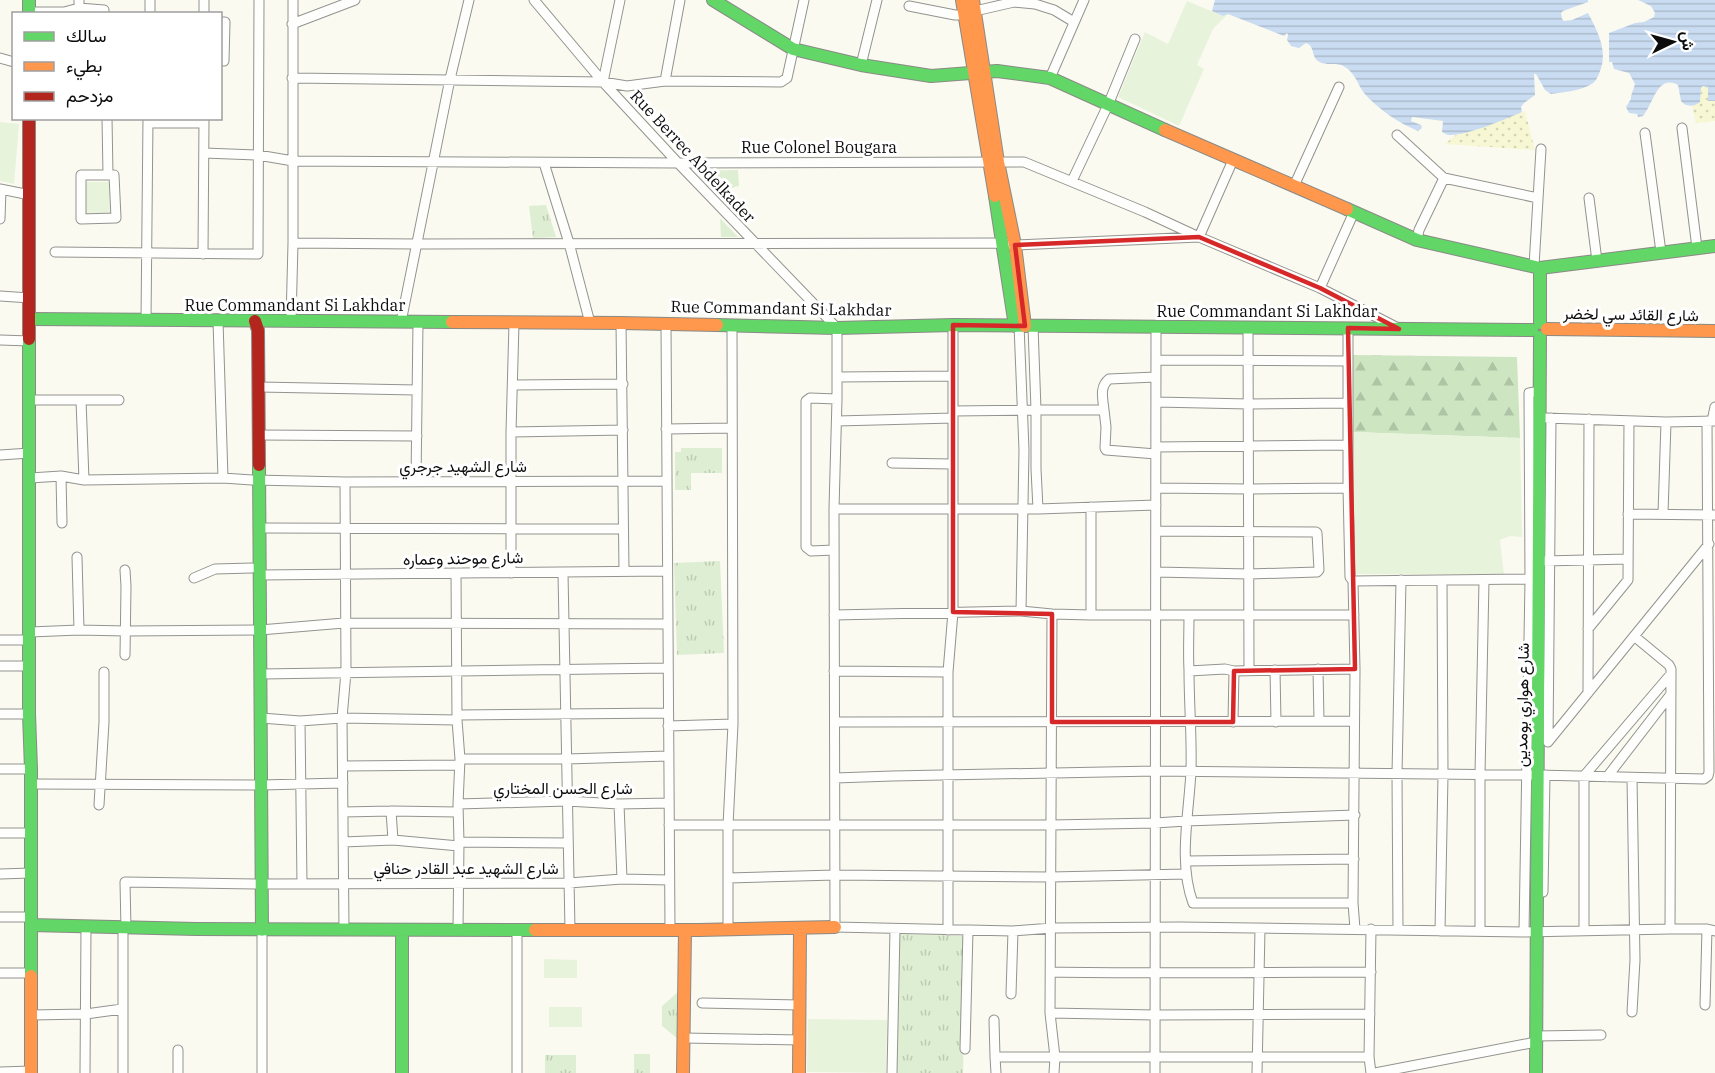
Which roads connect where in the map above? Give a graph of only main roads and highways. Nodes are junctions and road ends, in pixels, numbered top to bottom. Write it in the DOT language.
graph roads {
  1 [pos="713,0"];
  2 [pos="962,0"];
  3 [pos="971,9"];
  4 [pos="979,72"];
  5 [pos="29,120"];
  6 [pos="1715,246"];
  7 [pos="1537,267"];
  8 [pos="30,320"];
  9 [pos="255,321"];
  10 [pos="1023,326"];
  11 [pos="1540,330"];
  12 [pos="1715,331"];
  13 [pos="256,480"];
  14 [pos="256,572"];
  15 [pos="256,630"];
  16 [pos="258,785"];
  17 [pos="31,921"];
  18 [pos="835,927"];
  19 [pos="800,928"];
  20 [pos="259,930"];
  21 [pos="399,930"];
  22 [pos="685,931"];
  23 [pos="31,1072"];
  24 [pos="394,1073"];
  25 [pos="402,1073"];
  26 [pos="683,1073"];
  27 [pos="799,1073"];
  28 [pos="1536,1073"];
  1 -- 4 [label="main road"];
  2 -- 3 [label="main road"];
  3 -- 4 [label="main road"];
  4 -- 7 [label="main road"];
  4 -- 10 [label="main road"];
  5 -- 8 [label="main road"];
  6 -- 7 [label="main road"];
  7 -- 11 [label="main road, شارع هواري بومدين"];
  8 -- 9 [label="main road, Rue Commandant Si Lakhdar"];
  8 -- 17 [label="main road"];
  9 -- 10 [label="main road, Rue Commandant Si Lakhdar"];
  9 -- 13 [label="main road"];
  9 -- 13 [label="main road"];
  10 -- 11 [label="main road, Rue Commandant Si Lakhdar"];
  11 -- 12 [label="main road, شارع القائد سي لخضر"];
  11 -- 28 [label="main road, شارع هواري بومدين"];
  13 -- 14 [label="main road"];
  13 -- 14 [label="main road"];
  14 -- 15 [label="main road"];
  15 -- 16 [label="main road"];
  15 -- 16 [label="main road"];
  16 -- 20 [label="main road"];
  17 -- 20 [label="main road"];
  17 -- 23 [label="main road"];
  18 -- 19 [label="main road"];
  19 -- 22 [label="main road"];
  19 -- 27 [label="main road"];
  20 -- 21 [label="main road"];
  21 -- 22 [label="main road"];
  21 -- 24 [label="main road"];
  21 -- 25 [label="main road"];
  22 -- 26 [label="main road"];
}
